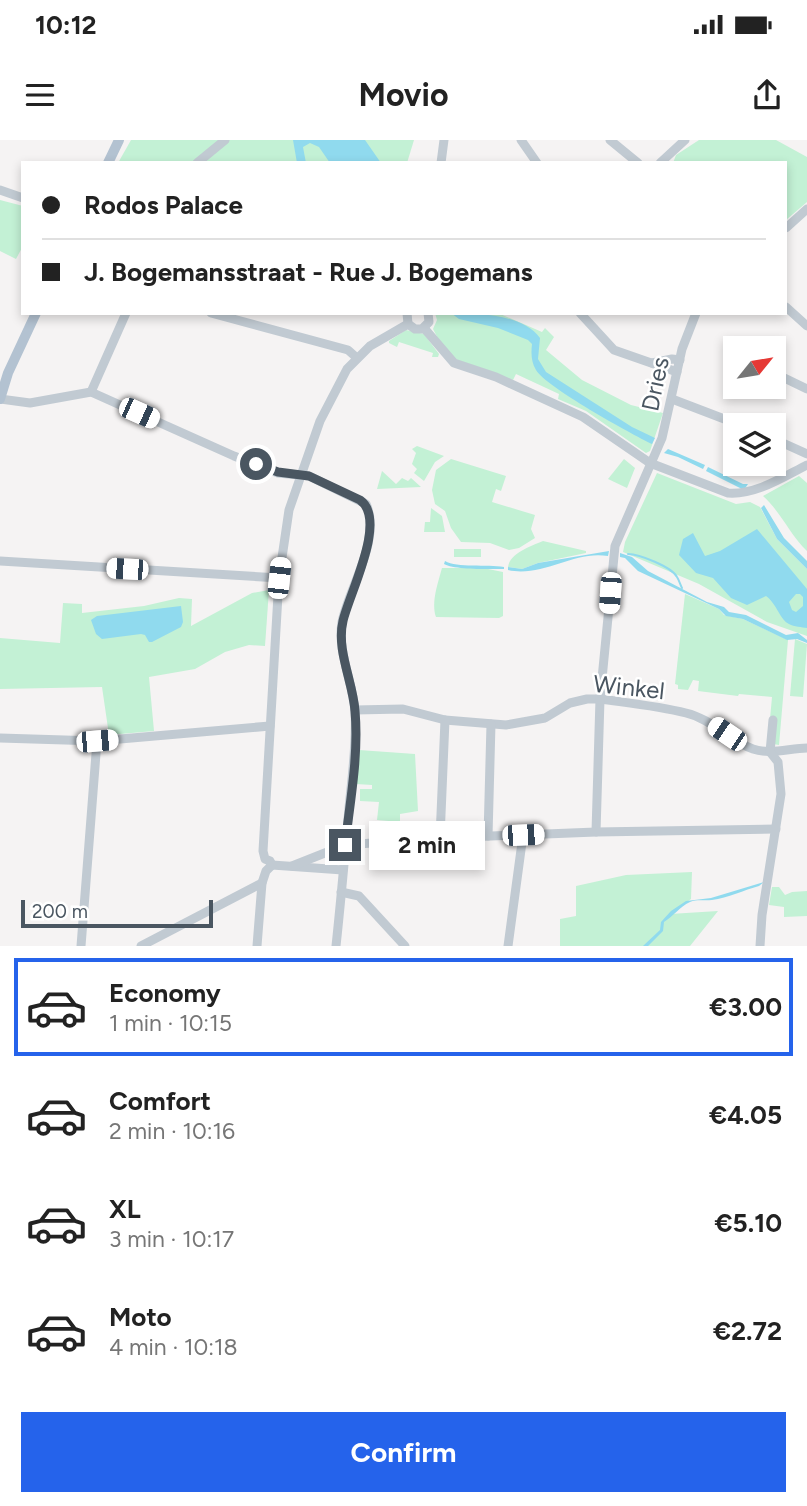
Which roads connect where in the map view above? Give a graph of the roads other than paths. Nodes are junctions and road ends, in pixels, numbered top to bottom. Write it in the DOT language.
graph roads {
  1 [pos="119,140"];
  2 [pos="225,140"];
  3 [pos="444,140"];
  4 [pos="521,140"];
  5 [pos="610,140"];
  6 [pos="685,140"];
  7 [pos="109,161"];
  8 [pos="199,161"];
  9 [pos="441,161"];
  10 [pos="536,161"];
  11 [pos="636,161"];
  12 [pos="662,161"];
  13 [pos="0,190"];
  14 [pos="21,197"];
  15 [pos="807,209"];
  16 [pos="787,227"];
  17 [pos="787,308"];
  18 [pos="35,315"];
  19 [pos="125,315"];
  20 [pos="218,315"];
  21 [pos="407,315"];
  22 [pos="428,315"];
  23 [pos="695,315"];
  24 [pos="583,317"];
  25 [pos="408,324"];
  26 [pos="807,326"];
  27 [pos="424,328"];
  28 [pos="357,358"];
  29 [pos="680,360"];
  30 [pos="650,363"];
  31 [pos="4,372"];
  32 [pos="677,372"];
  33 [pos="786,379"];
  34 [pos="807,389"];
  35 [pos="91,392"];
  36 [pos="0,399"];
  37 [pos="672,399"];
  38 [pos="723,418"];
  39 [pos="786,444"];
  40 [pos="807,454"];
  41 [pos="650,463"];
  42 [pos="807,465"];
  43 [pos="300,475"];
  44 [pos="0,561"];
  45 [pos="279,578"];
  46 [pos="600,699"];
  47 [pos="355,710"];
  48 [pos="445,720"];
  49 [pos="773,720"];
  50 [pos="491,724"];
  51 [pos="270,726"];
  52 [pos="0,738"];
  53 [pos="97,741"];
  54 [pos="807,748"];
  55 [pos="769,752"];
  56 [pos="776,829"];
  57 [pos="596,832"];
  58 [pos="523,835"];
  59 [pos="488,836"];
  60 [pos="440,838"];
  61 [pos="345,845"];
  62 [pos="267,865"];
  63 [pos="292,866"];
  64 [pos="343,870"];
  65 [pos="262,883"];
  66 [pos="341,892"];
  67 [pos="81,946"];
  68 [pos="141,946"];
  69 [pos="257,946"];
  70 [pos="336,946"];
  71 [pos="405,946"];
  72 [pos="508,946"];
  73 [pos="760,946"];
  1 -- 7 [label="main road"];
  2 -- 8 [label="street"];
  3 -- 9 [label="street"];
  4 -- 10 [label="street"];
  5 -- 11 [label="street"];
  6 -- 12 [label="street"];
  13 -- 14 [label="street"];
  15 -- 16 [label="street"];
  17 -- 26 [label="street"];
  18 -- 31 [label="main road"];
  19 -- 35 [label="street"];
  20 -- 28 [label="street"];
  21 -- 25 [label="street"];
  22 -- 27 [label="street"];
  23 -- 29 [label="street, Dries"];
  24 -- 30 [label="street"];
  25 -- 27 [label="street"];
  25 -- 28 [label="street"];
  27 -- 41 [label="street"];
  28 -- 43 [label="street"];
  29 -- 30 [label="street"];
  29 -- 32 [label="street, Dries"];
  30 -- 32 [label="street"];
  31 -- 36 [label="main road"];
  32 -- 37 [label="street, Dries"];
  33 -- 34 [label="street"];
  35 -- 36 [label="street"];
  35 -- 43 [label="street"];
  37 -- 38 [label="street"];
  37 -- 41 [label="street, Dries"];
  39 -- 40 [label="street"];
  41 -- 42 [label="street"];
  41 -- 46 [label="street, Dries"];
  43 -- 45 [label="street"];
  43 -- 47 [label="street"];
  44 -- 45 [label="street"];
  45 -- 51 [label="street"];
  46 -- 50 [label="street, Winkel"];
  46 -- 55 [label="street, Winkel"];
  46 -- 57 [label="street, Dries"];
  47 -- 48 [label="street, Winkel"];
  47 -- 61 [label="street"];
  48 -- 50 [label="street, Winkel"];
  48 -- 60 [label="street"];
  49 -- 55 [label="street"];
  50 -- 59 [label="street"];
  51 -- 53 [label="street"];
  51 -- 62 [label="street"];
  52 -- 53 [label="street"];
  53 -- 67 [label="street"];
  54 -- 55 [label="street"];
  55 -- 56 [label="street"];
  56 -- 57 [label="street"];
  56 -- 73 [label="street"];
  57 -- 58 [label="street"];
  58 -- 59 [label="street"];
  58 -- 72 [label="street"];
  59 -- 60 [label="street"];
  60 -- 61 [label="street"];
  61 -- 63 [label="street"];
  61 -- 64 [label="street"];
  62 -- 63 [label="street"];
  62 -- 65 [label="street"];
  63 -- 64 [label="street"];
  64 -- 66 [label="street"];
  65 -- 68 [label="street"];
  65 -- 69 [label="street"];
  66 -- 70 [label="street"];
  66 -- 71 [label="street"];
}
